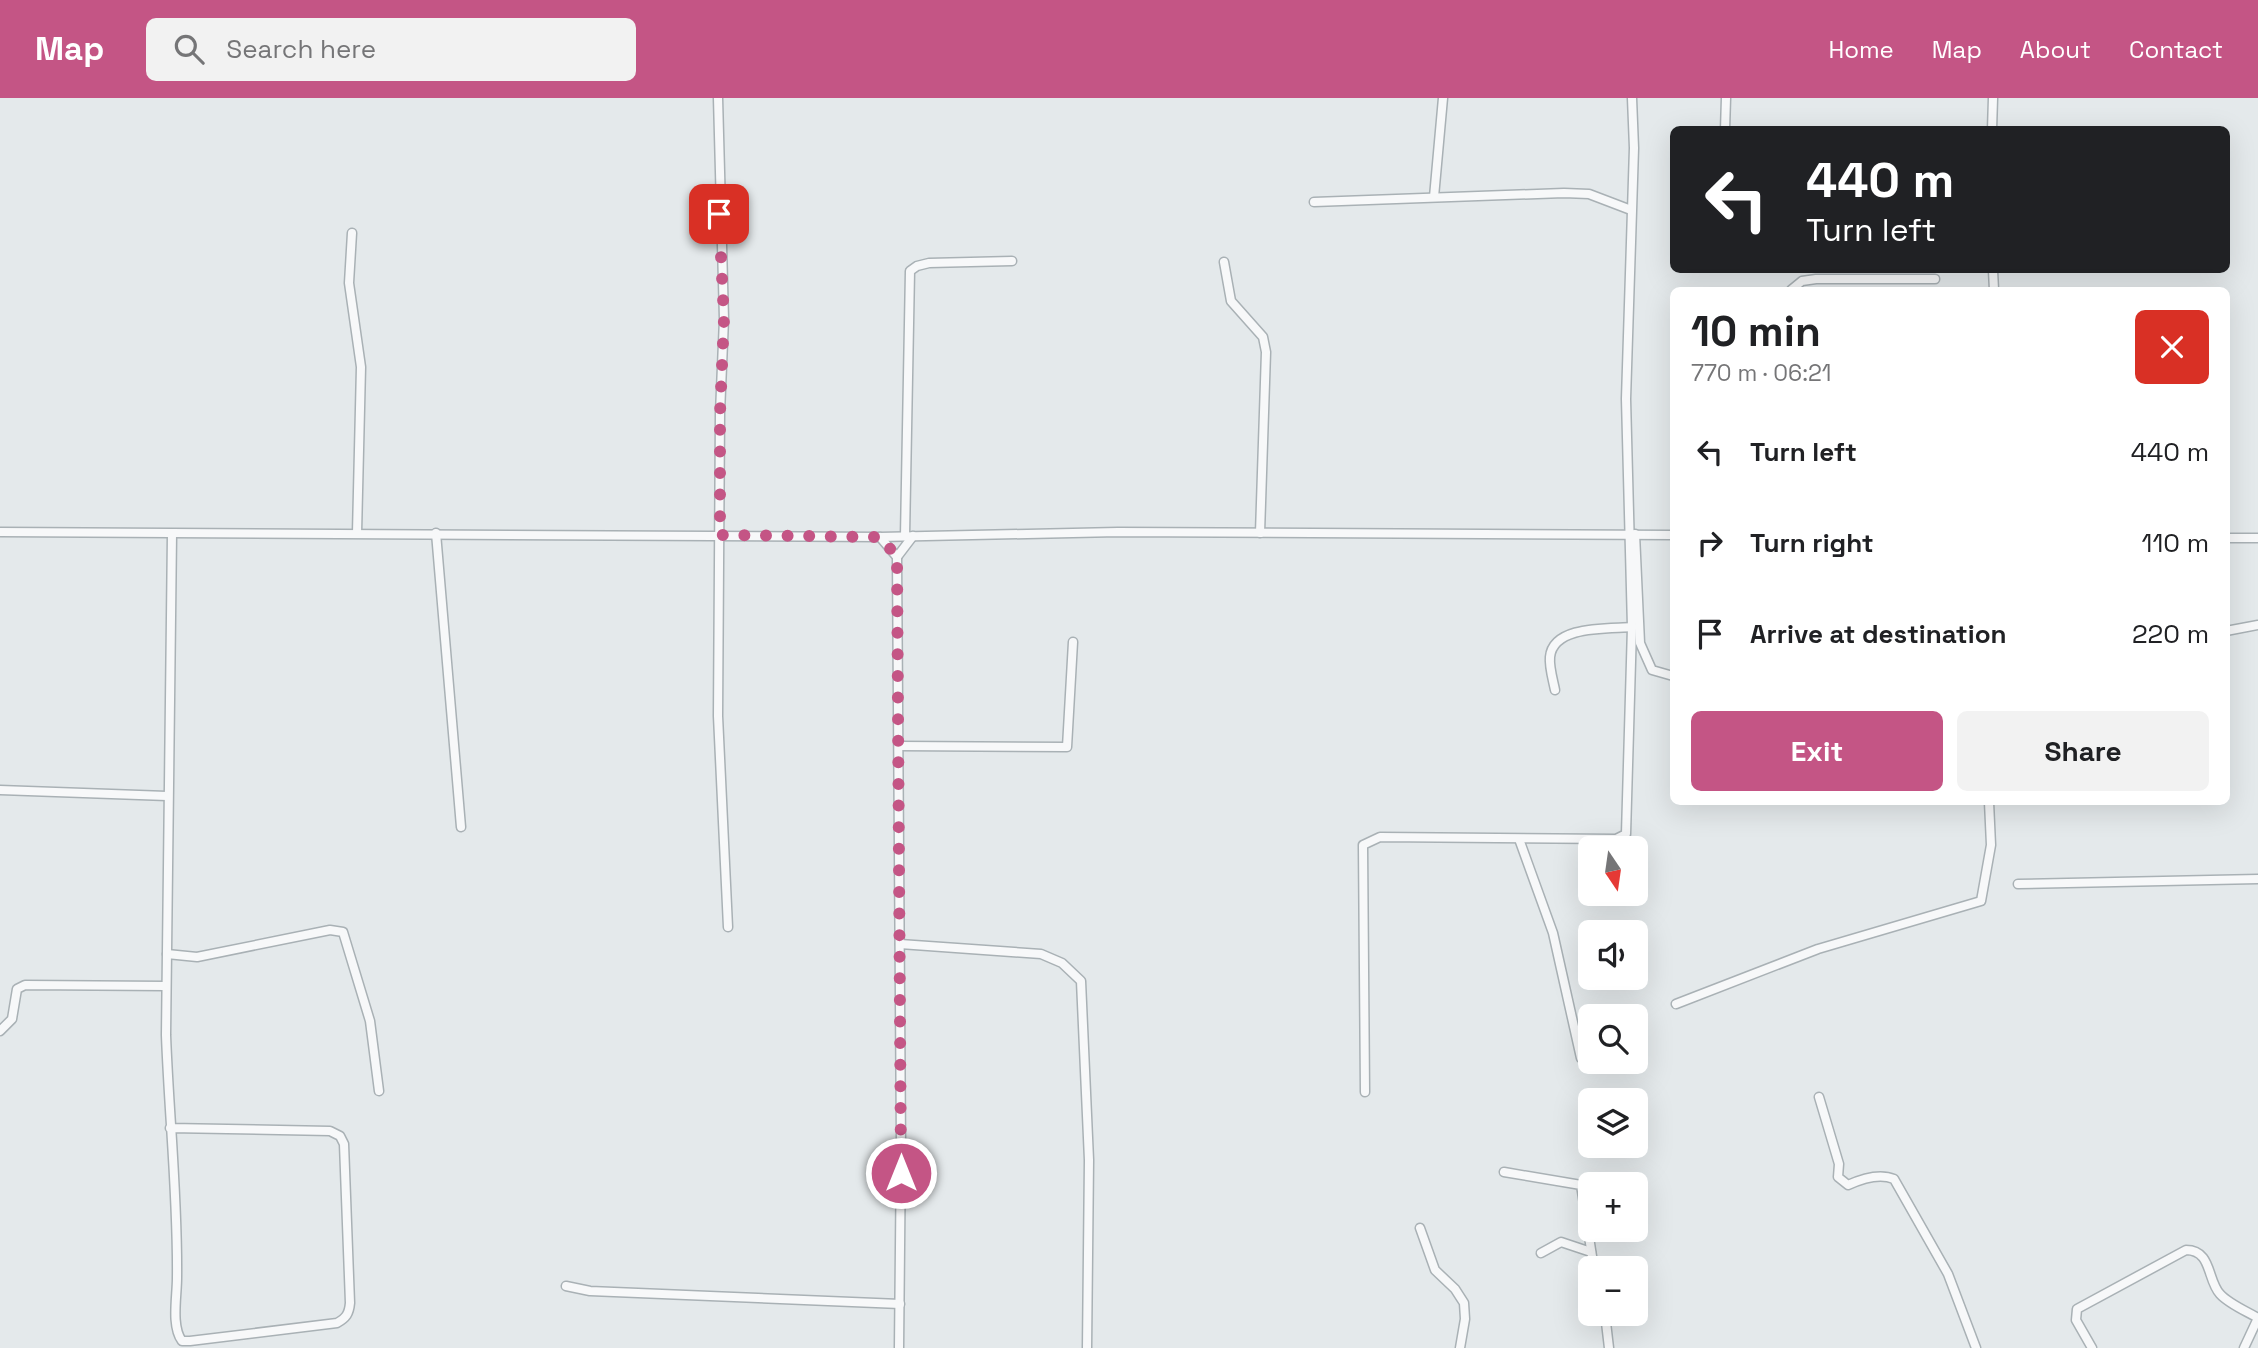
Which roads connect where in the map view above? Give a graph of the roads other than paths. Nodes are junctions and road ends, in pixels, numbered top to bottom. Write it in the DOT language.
graph roads {
  1 [pos="718,98"];
  2 [pos="1443,98"];
  3 [pos="1632,98"];
  4 [pos="1726,98"];
  5 [pos="1993,98"];
  6 [pos="1725,126"];
  7 [pos="1992,126"];
  8 [pos="1434,197"];
  9 [pos="1314,202"];
  10 [pos="1631,210"];
  11 [pos="352,233"];
  12 [pos="1012,261"];
  13 [pos="1224,262"];
  14 [pos="1935,279"];
  15 [pos="1795,287"];
  16 [pos="0,532"];
  17 [pos="357,533"];
  18 [pos="436,533"];
  19 [pos="1260,533"];
  20 [pos="172,534"];
  21 [pos="1632,534"];
  22 [pos="720,535"];
  23 [pos="1670,535"];
  24 [pos="909,536"];
  25 [pos="880,537"];
  26 [pos="2230,538"];
  27 [pos="2258,538"];
  28 [pos="897,557"];
  29 [pos="2258,625"];
  30 [pos="1632,627"];
  31 [pos="2230,630"];
  32 [pos="1073,642"];
  33 [pos="1670,675"];
  34 [pos="1555,690"];
  35 [pos="900,746"];
  36 [pos="0,790"];
  37 [pos="167,796"];
  38 [pos="1989,805"];
  39 [pos="461,827"];
  40 [pos="1519,839"];
  41 [pos="2258,880"];
  42 [pos="2018,884"];
  43 [pos="728,927"];
  44 [pos="900,944"];
  45 [pos="167,954"];
  46 [pos="166,986"];
  47 [pos="1676,1004"];
  48 [pos="0,1031"];
  49 [pos="1578,1045"];
  50 [pos="379,1091"];
  51 [pos="1365,1092"];
  52 [pos="1818,1097"];
  53 [pos="170,1128"];
  54 [pos="1504,1172"];
  55 [pos="1420,1228"];
  56 [pos="1541,1252"];
  57 [pos="1591,1252"];
  58 [pos="1592,1256"];
  59 [pos="566,1286"];
  60 [pos="900,1304"];
  61 [pos="2258,1318"];
  62 [pos="1606,1326"];
  63 [pos="899,1348"];
  64 [pos="1087,1348"];
  65 [pos="1460,1348"];
  66 [pos="1609,1348"];
  67 [pos="1976,1348"];
  68 [pos="2092,1348"];
  69 [pos="2244,1348"];
  1 -- 22 [label="street"];
  2 -- 8 [label="street"];
  3 -- 10 [label="street"];
  4 -- 6 [label="street"];
  5 -- 7 [label="street"];
  8 -- 9 [label="street"];
  8 -- 10 [label="street"];
  10 -- 21 [label="street"];
  11 -- 17 [label="street"];
  12 -- 24 [label="street"];
  13 -- 19 [label="street"];
  14 -- 15 [label="street"];
  16 -- 20 [label="street"];
  17 -- 18 [label="street"];
  17 -- 20 [label="street"];
  18 -- 22 [label="street"];
  18 -- 39 [label="street"];
  19 -- 21 [label="street"];
  19 -- 24 [label="street"];
  20 -- 37 [label="street"];
  21 -- 23 [label="street"];
  21 -- 30 [label="street"];
  21 -- 33 [label="street"];
  22 -- 25 [label="street"];
  22 -- 43 [label="street"];
  24 -- 25 [label="street"];
  24 -- 28 [label="street"];
  25 -- 28 [label="street"];
  26 -- 27 [label="street"];
  28 -- 35 [label="street"];
  29 -- 31 [label="street"];
  30 -- 34 [label="street"];
  30 -- 40 [label="street"];
  32 -- 35 [label="street"];
  35 -- 44 [label="street"];
  36 -- 37 [label="street"];
  37 -- 45 [label="street"];
  38 -- 47 [label="street"];
  40 -- 49 [label="street"];
  40 -- 51 [label="street"];
  41 -- 42 [label="street"];
  44 -- 60 [label="street"];
  44 -- 64 [label="street"];
  45 -- 46 [label="street"];
  45 -- 50 [label="street"];
  46 -- 48 [label="street"];
  46 -- 53 [label="street"];
  52 -- 67 [label="street"];
  53 -- 53 [label="street"];
  54 -- 57 [label="street"];
  55 -- 65 [label="street"];
  56 -- 57 [label="street"];
  57 -- 58 [label="street"];
  59 -- 60 [label="street"];
  60 -- 63 [label="street"];
  61 -- 68 [label="street"];
  61 -- 69 [label="street"];
  62 -- 66 [label="street"];
}
